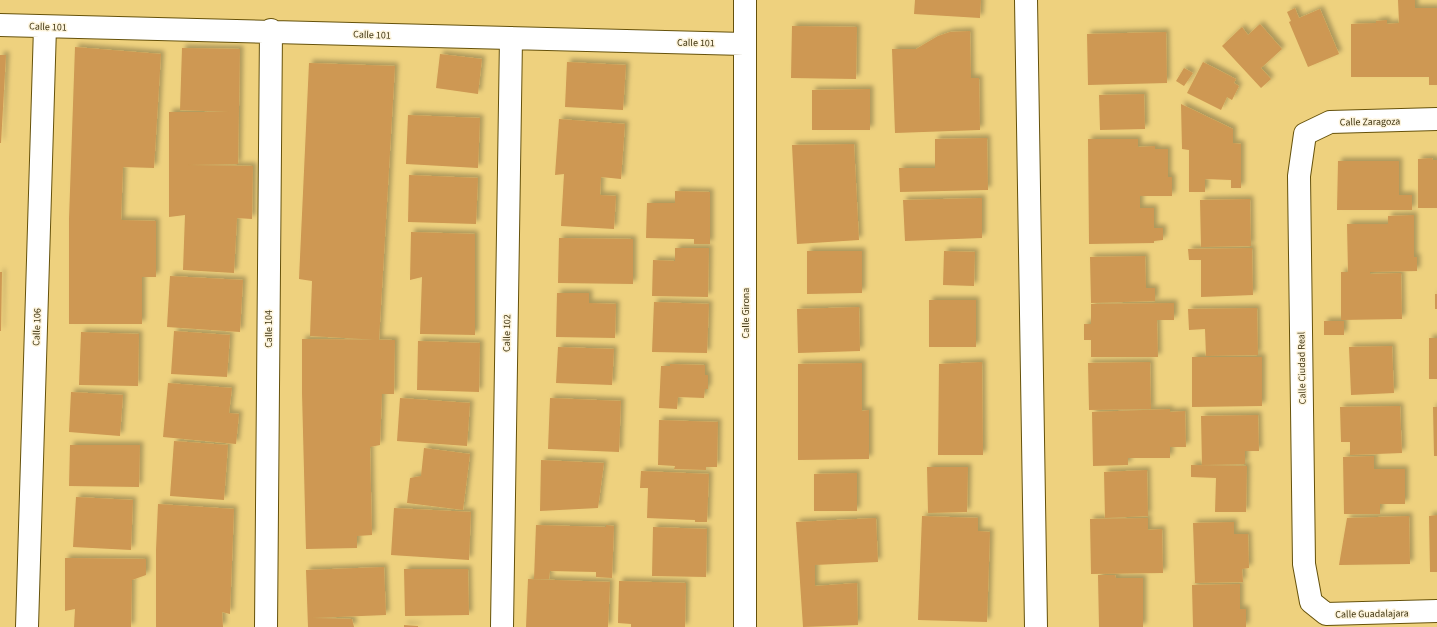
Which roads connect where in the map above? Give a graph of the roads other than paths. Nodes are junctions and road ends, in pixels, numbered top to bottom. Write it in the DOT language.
graph roads {
  1 [pos="745,0"];
  2 [pos="1026,0"];
  3 [pos="0,25"];
  4 [pos="45,27"];
  5 [pos="271,30"];
  6 [pos="511,38"];
  7 [pos="744,44"];
  8 [pos="1437,119"];
  9 [pos="1305,134"];
  10 [pos="1311,602"];
  11 [pos="1437,611"];
  12 [pos="27,627"];
  13 [pos="266,627"];
  14 [pos="502,627"];
  15 [pos="745,627"];
  16 [pos="1036,627"];
  1 -- 7 [label="street, Calle Girona"];
  2 -- 16 [label="street"];
  3 -- 4 [label="street, Calle 101"];
  4 -- 5 [label="street, Calle 101"];
  4 -- 12 [label="street, Calle 106"];
  5 -- 6 [label="street, Calle 101"];
  5 -- 13 [label="street, Calle 104"];
  6 -- 7 [label="street, Calle 101"];
  6 -- 14 [label="street, Calle 102"];
  7 -- 15 [label="street, Calle Girona"];
  8 -- 9 [label="street, Calle Zaragoza"];
  9 -- 10 [label="street, Calle Ciudad Real"];
  10 -- 11 [label="street, Calle Guadalajara"];
}
